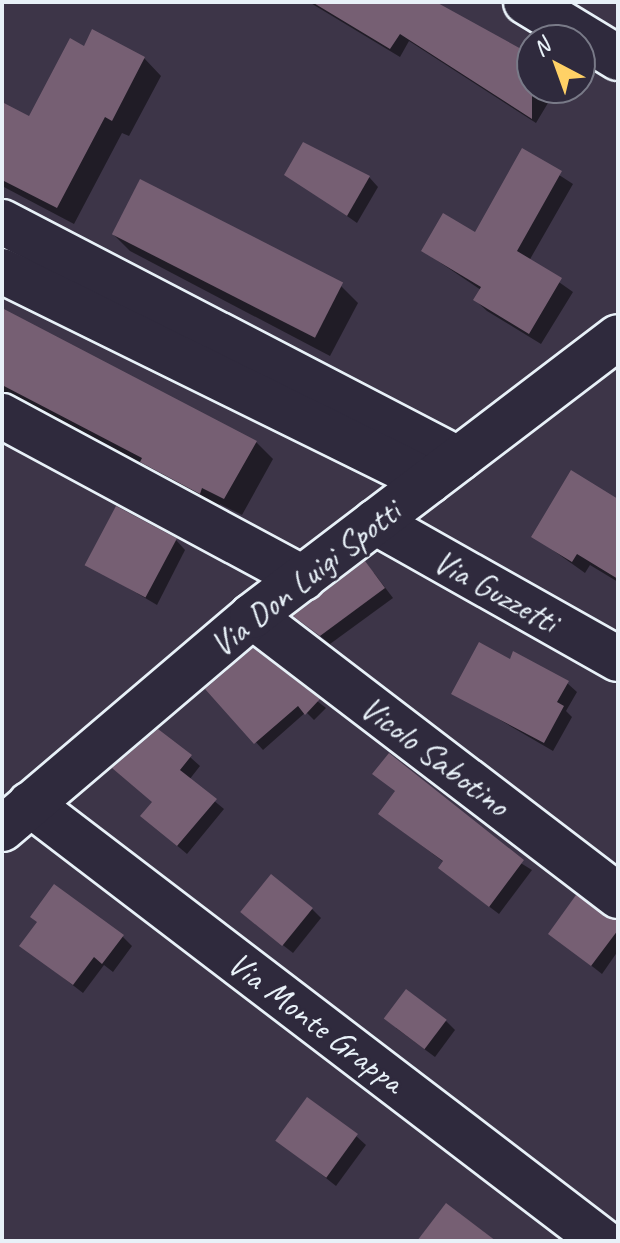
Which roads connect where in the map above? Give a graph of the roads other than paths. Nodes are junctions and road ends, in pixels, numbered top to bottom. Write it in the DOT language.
graph roads {
  1 [pos="526,2"];
  2 [pos="618,58"];
  3 [pos="2,222"];
  4 [pos="2,271"];
  5 [pos="618,337"];
  6 [pos="2,416"];
  7 [pos="444,470"];
  8 [pos="375,522"];
  9 [pos="303,578"];
  10 [pos="252,616"];
  11 [pos="618,659"];
  12 [pos="16,817"];
  13 [pos="618,896"];
  14 [pos="602,1241"];
  1 -- 2 [label="street"];
  3 -- 7 [label="street"];
  4 -- 7 [label="street"];
  5 -- 7 [label="street, Via Don Luigi Spotti"];
  6 -- 9 [label="street"];
  7 -- 8 [label="street, Via Don Luigi Spotti"];
  8 -- 9 [label="street, Via Don Luigi Spotti"];
  8 -- 11 [label="street, Via Guzzetti"];
  9 -- 10 [label="street, Via Don Luigi Spotti"];
  10 -- 12 [label="street, Via Don Luigi Spotti"];
  10 -- 13 [label="street, Vicolo Sabotino"];
  12 -- 14 [label="street, Via Monte Grappa"];
}
